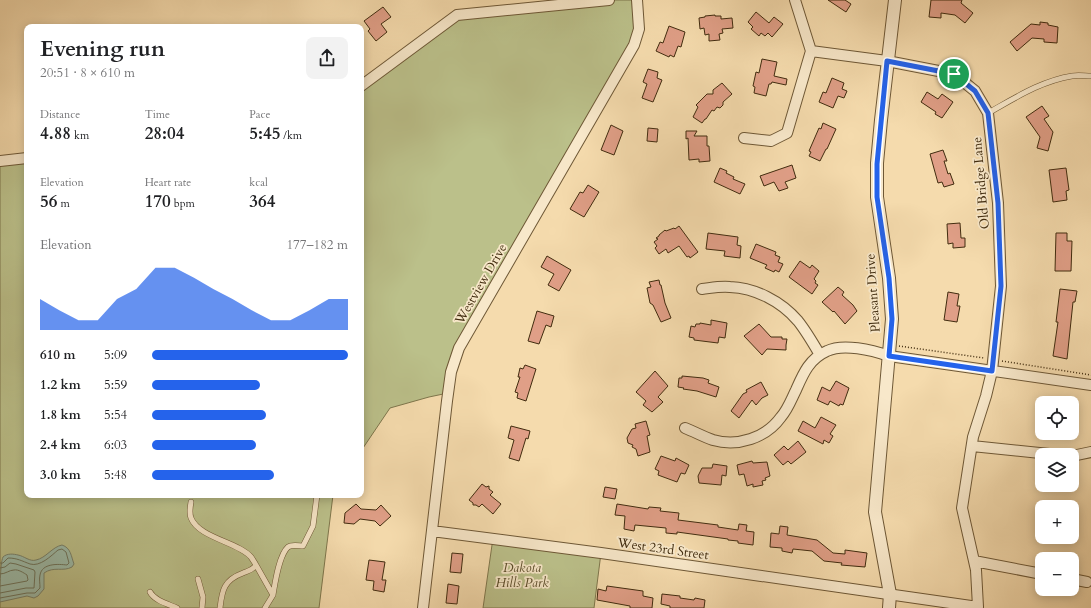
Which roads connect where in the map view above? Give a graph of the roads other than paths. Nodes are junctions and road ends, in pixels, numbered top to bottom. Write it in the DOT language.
graph roads {
  1 [pos="609,0"];
  2 [pos="637,0"];
  3 [pos="795,0"];
  4 [pos="895,0"];
  5 [pos="811,51"];
  6 [pos="887,61"];
  7 [pos="1091,76"];
  8 [pos="364,84"];
  9 [pos="988,113"];
  10 [pos="744,138"];
  11 [pos="24,158"];
  12 [pos="0,161"];
  13 [pos="702,289"];
  14 [pos="820,355"];
  15 [pos="889,356"];
  16 [pos="992,371"];
  17 [pos="1091,385"];
  18 [pos="685,428"];
  19 [pos="972,446"];
  20 [pos="1091,452"];
  21 [pos="1035,453"];
  22 [pos="1079,455"];
  23 [pos="317,498"];
  24 [pos="191,502"];
  25 [pos="432,531"];
  26 [pos="974,562"];
  27 [pos="256,565"];
  28 [pos="1035,573"];
  29 [pos="198,579"];
  30 [pos="1079,580"];
  31 [pos="1087,582"];
  32 [pos="150,592"];
  33 [pos="890,594"];
  34 [pos="273,595"];
  35 [pos="178,608"];
  36 [pos="202,608"];
  37 [pos="220,608"];
  38 [pos="265,608"];
  39 [pos="423,608"];
  40 [pos="889,608"];
  41 [pos="978,608"];
  1 -- 8 [label="street"];
  2 -- 25 [label="street, Westview Drive"];
  3 -- 5 [label="street"];
  4 -- 6 [label="street, Pleasant Drive"];
  5 -- 6 [label="street, Old Bridge Lane"];
  5 -- 10 [label="street"];
  6 -- 9 [label="street, Old Bridge Lane"];
  6 -- 15 [label="street, Pleasant Drive"];
  7 -- 9 [label="lane"];
  9 -- 16 [label="street, Old Bridge Lane"];
  11 -- 12 [label="street"];
  13 -- 14 [label="street"];
  14 -- 15 [label="street"];
  14 -- 18 [label="street"];
  15 -- 16 [label="street"];
  15 -- 33 [label="street, Pleasant Drive"];
  16 -- 17 [label="street"];
  16 -- 19 [label="street, Old Bridge Lane"];
  19 -- 21 [label="street"];
  19 -- 26 [label="street, Old Bridge Lane"];
  20 -- 22 [label="street"];
  23 -- 34 [label="lane"];
  24 -- 27 [label="lane"];
  25 -- 33 [label="street, West 23rd Street"];
  25 -- 39 [label="street, Westview Drive"];
  26 -- 28 [label="street"];
  26 -- 41 [label="street, Old Bridge Lane"];
  27 -- 34 [label="lane"];
  27 -- 37 [label="lane"];
  29 -- 36 [label="lane"];
  30 -- 31 [label="street"];
  32 -- 35 [label="lane"];
  33 -- 40 [label="street, Pleasant Drive"];
  33 -- 41 [label="street, West 23rd Street"];
  34 -- 38 [label="lane"];
}
